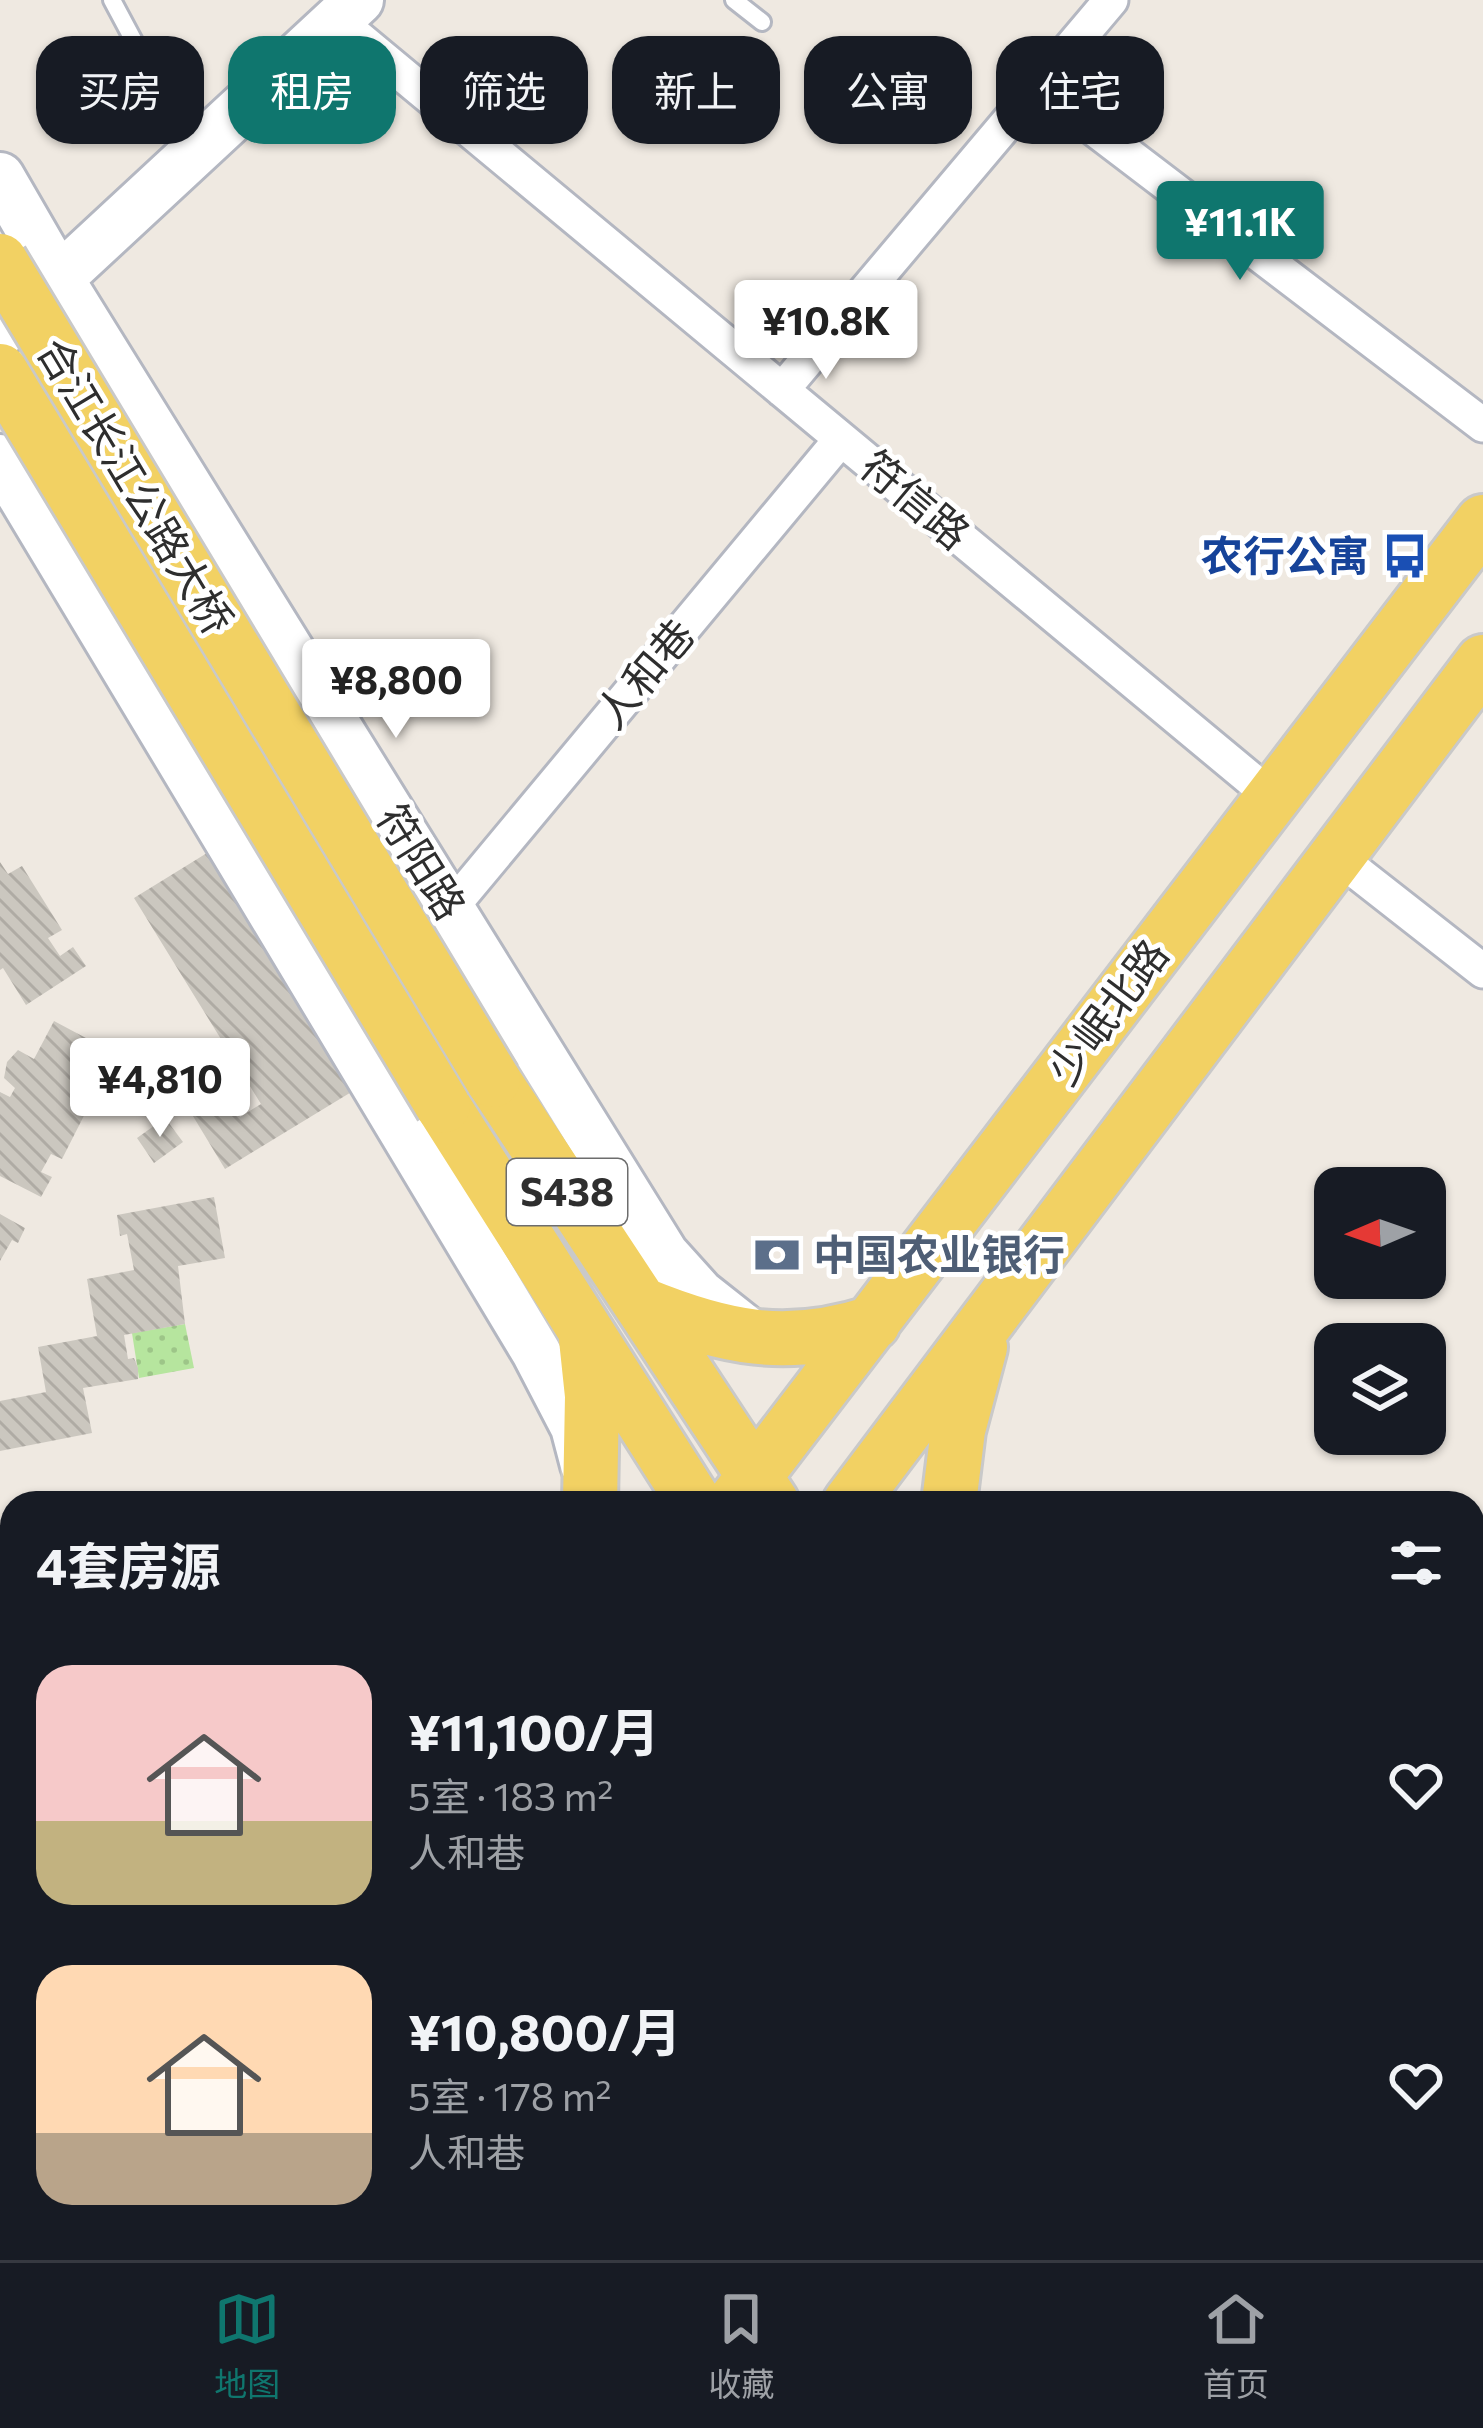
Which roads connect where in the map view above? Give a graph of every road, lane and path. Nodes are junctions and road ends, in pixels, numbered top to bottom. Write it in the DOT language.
graph roads {
  1 [pos="112,0"];
  2 [pos="734,0"];
  3 [pos="1111,0"];
  4 [pos="348,10"];
  5 [pos="761,22"];
  6 [pos="1080,36"];
  7 [pos="996,136"];
  8 [pos="1114,144"];
  9 [pos="195,155"];
  10 [pos="0,177"];
  11 [pos="0,262"];
  12 [pos="59,279"];
  13 [pos="0,333"];
  14 [pos="110,358"];
  15 [pos="0,374"];
  16 [pos="782,390"];
  17 [pos="1483,425"];
  18 [pos="841,439"];
  19 [pos="0,459"];
  20 [pos="1483,522"];
  21 [pos="1483,662"];
  22 [pos="1271,796"];
  23 [pos="1335,855"];
  24 [pos="450,909"];
  25 [pos="1483,971"];
  26 [pos="1067,1067"];
  27 [pos="1136,1121"];
  28 [pos="641,1304"];
  29 [pos="991,1315"];
  30 [pos="873,1323"];
  31 [pos="585,1331"];
  32 [pos="757,1339"];
  33 [pos="589,1491"];
  34 [pos="590,1491"];
  35 [pos="687,1491"];
  36 [pos="752,1491"];
  37 [pos="756,1491"];
  38 [pos="859,1491"];
  39 [pos="950,1491"];
  1 -- 9 [label="lane"];
  2 -- 5 [label="lane"];
  3 -- 6 [label="street"];
  4 -- 9 [label="street"];
  4 -- 16 [label="street, 符信路"];
  7 -- 16 [label="street"];
  8 -- 17 [label="street"];
  9 -- 12 [label="street"];
  10 -- 12 [label="street, 符阳路"];
  11 -- 28 [label="main road, 合江长江公路大桥 / S438, bridge"];
  12 -- 13 [label="street"];
  12 -- 14 [label="street, 符阳路"];
  14 -- 15 [label="street"];
  14 -- 24 [label="street, 符阳路"];
  15 -- 31 [label="main road, 合江长江公路大桥 / S438, bridge"];
  16 -- 18 [label="street, 符信路"];
  18 -- 22 [label="street, 符信路"];
  18 -- 24 [label="street, 人和巷"];
  19 -- 33 [label="street"];
  20 -- 22 [label="main road, 少岷北路"];
  21 -- 23 [label="main road, 少岷北路"];
  22 -- 26 [label="main road, 少岷北路"];
  23 -- 25 [label="street"];
  23 -- 27 [label="main road, 少岷北路"];
  24 -- 32 [label="street, 符阳路"];
  26 -- 27 [label="main road"];
  26 -- 30 [label="main road, 少岷北路"];
  27 -- 29 [label="main road, 少岷北路"];
  28 -- 32 [label="main road"];
  28 -- 36 [label="main road, S438"];
  29 -- 38 [label="main road, 少岷北路"];
  29 -- 39 [label="main road"];
  30 -- 32 [label="main road"];
  30 -- 37 [label="main road, 少岷北路"];
  31 -- 34 [label="main road"];
  31 -- 35 [label="main road, S438"];
}
